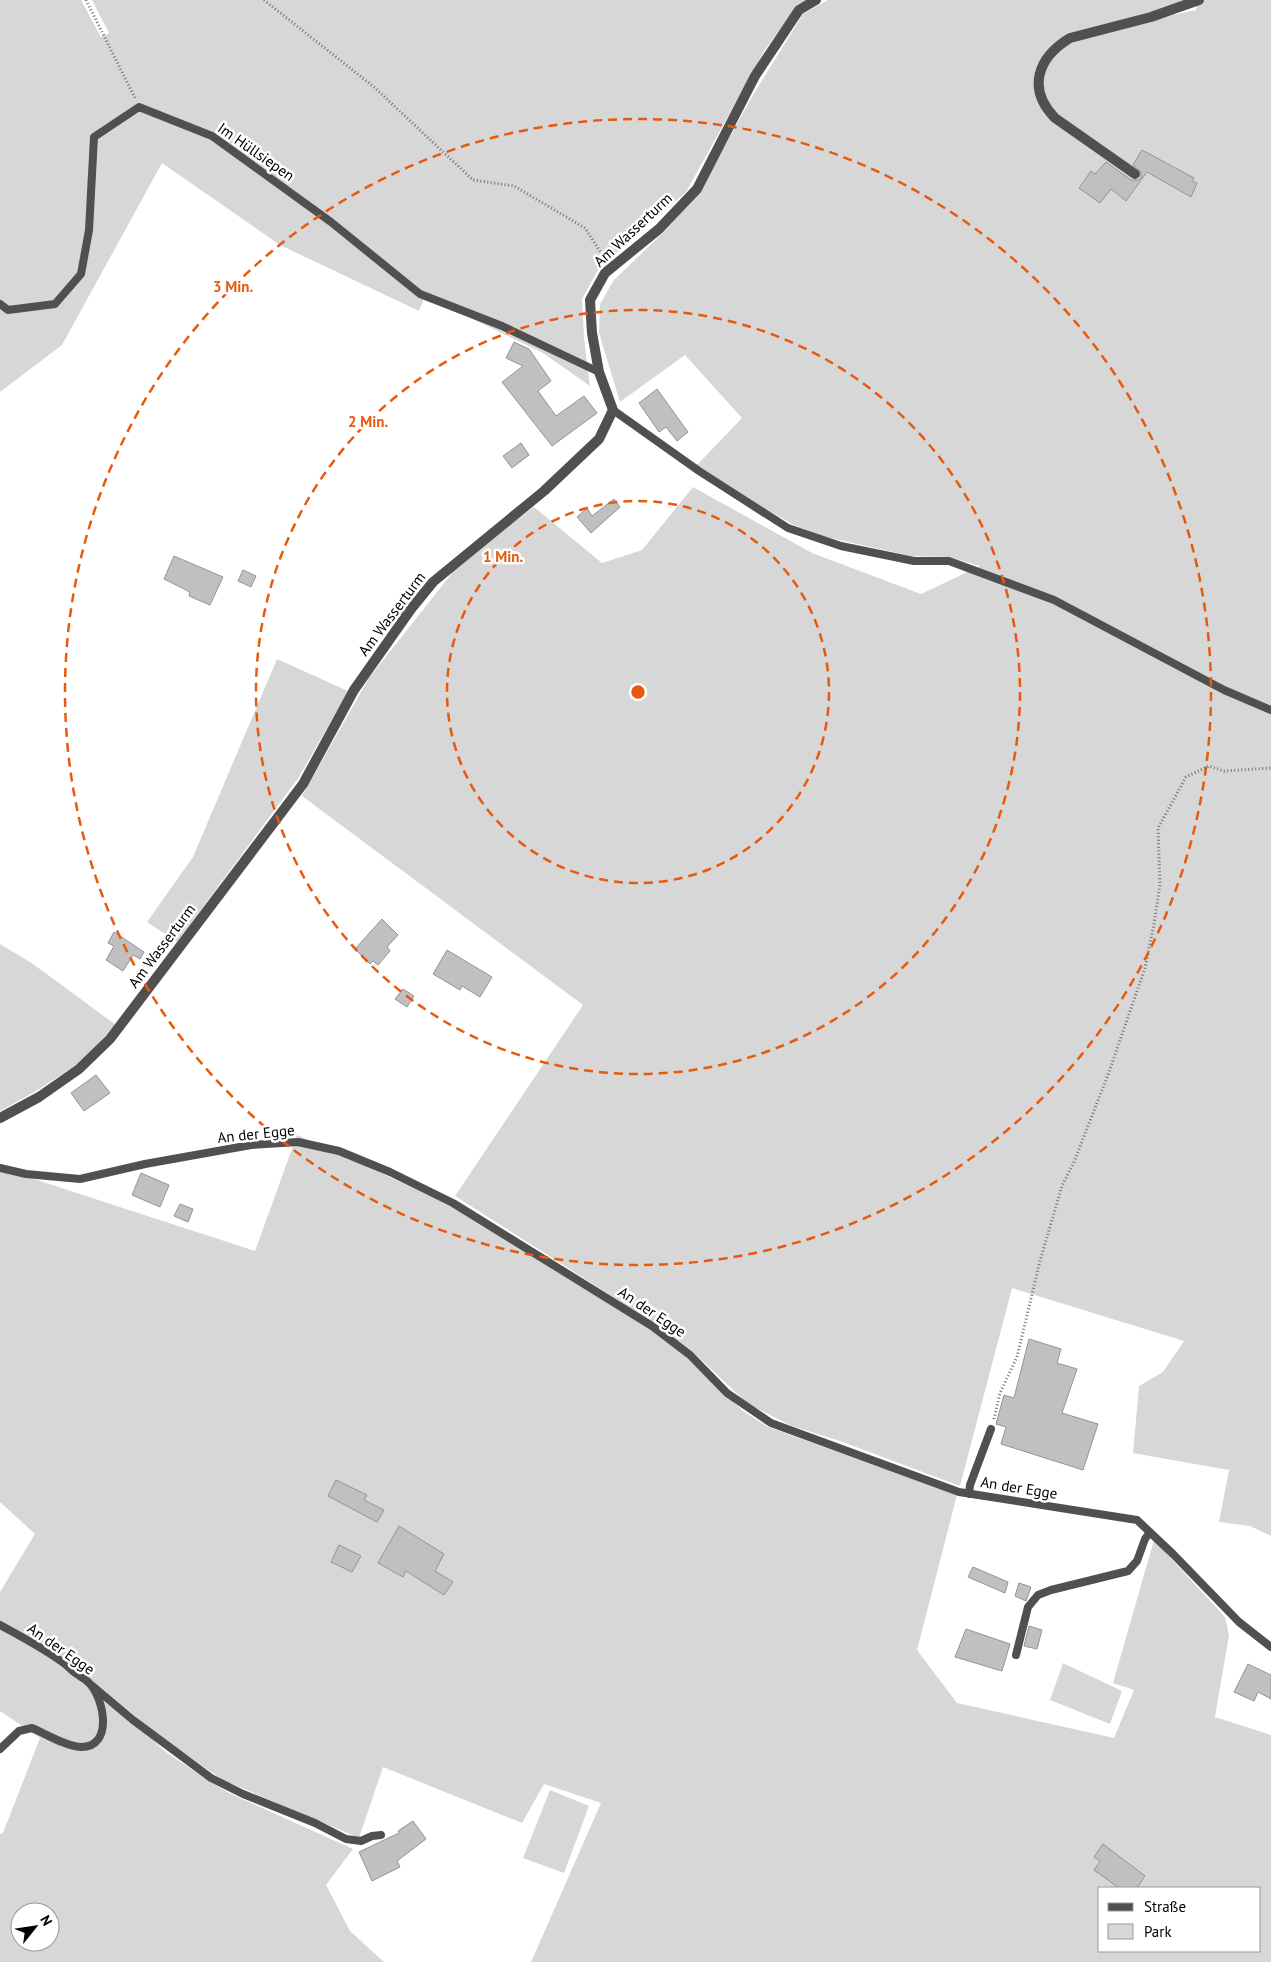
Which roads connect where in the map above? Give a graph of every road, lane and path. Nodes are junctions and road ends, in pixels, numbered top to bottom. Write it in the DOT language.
graph roads {
  1 [pos="86,0"];
  2 [pos="264,0"];
  3 [pos="816,0"];
  4 [pos="1199,0"];
  5 [pos="139,108"];
  6 [pos="1135,174"];
  7 [pos="605,272"];
  8 [pos="0,304"];
  9 [pos="599,372"];
  10 [pos="612,410"];
  11 [pos="1271,710"];
  12 [pos="1271,768"];
  13 [pos="0,1118"];
  14 [pos="0,1168"];
  15 [pos="991,1429"];
  16 [pos="969,1494"];
  17 [pos="1150,1532"];
  18 [pos="0,1624"];
  19 [pos="1271,1647"];
  20 [pos="1016,1655"];
  21 [pos="89,1683"];
  22 [pos="0,1749"];
  23 [pos="381,1835"];
  1 -- 5 [label="path"];
  2 -- 7 [label="path"];
  3 -- 7 [label="street, Am Wasserturm"];
  4 -- 6 [label="street"];
  5 -- 8 [label="lane"];
  5 -- 9 [label="lane, Im Hüllsiepen"];
  7 -- 9 [label="street, Am Wasserturm"];
  9 -- 10 [label="street, Am Wasserturm"];
  10 -- 11 [label="lane"];
  10 -- 13 [label="street, Am Wasserturm"];
  12 -- 15 [label="path"];
  14 -- 16 [label="lane, An der Egge"];
  15 -- 16 [label="lane"];
  16 -- 17 [label="lane, An der Egge"];
  17 -- 19 [label="lane, An der Egge"];
  17 -- 20 [label="lane"];
  18 -- 21 [label="lane, An der Egge"];
  21 -- 22 [label="lane, An der Egge"];
  21 -- 23 [label="lane"];
}
